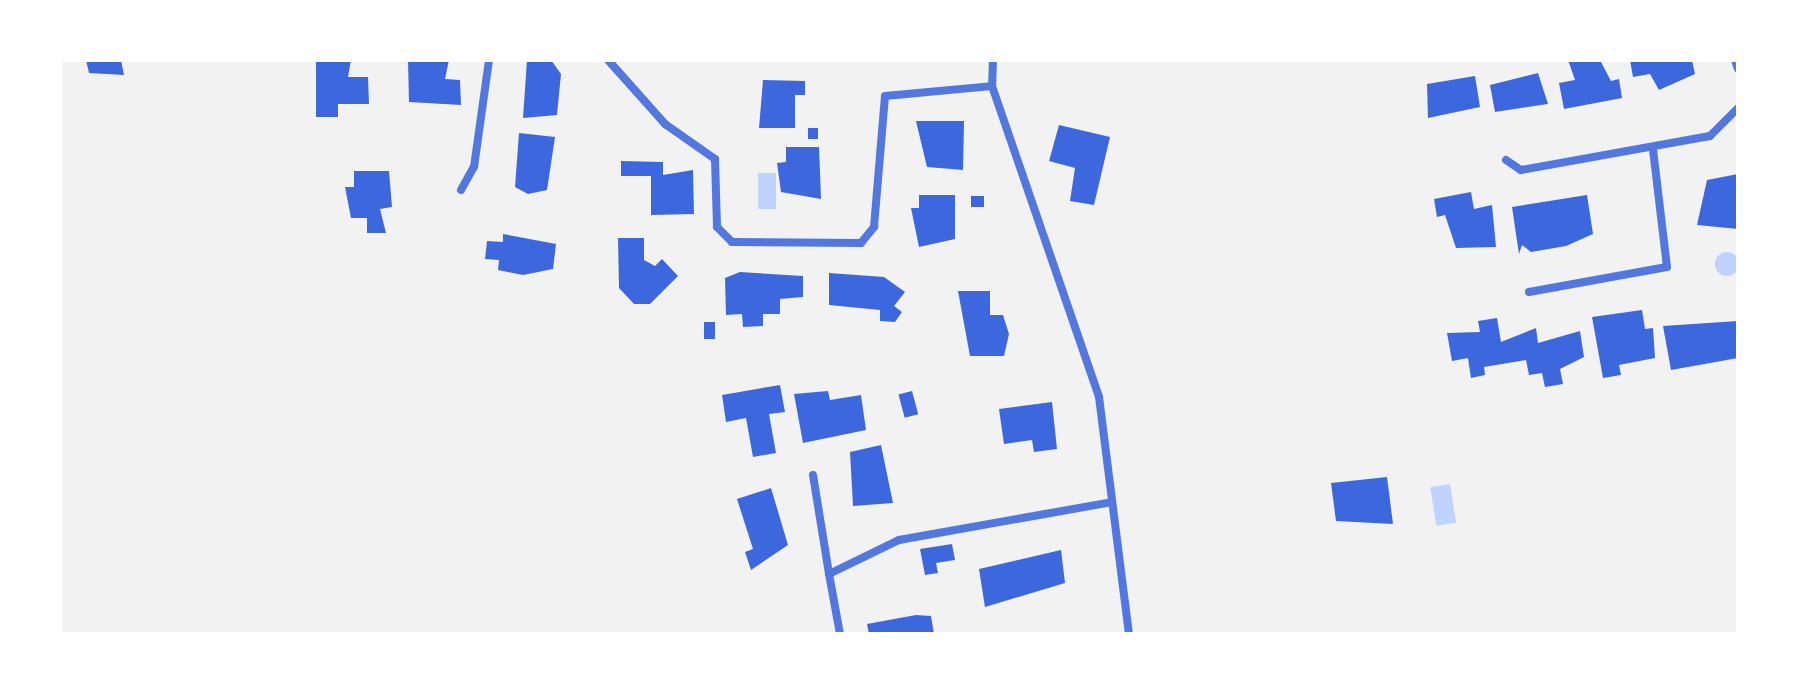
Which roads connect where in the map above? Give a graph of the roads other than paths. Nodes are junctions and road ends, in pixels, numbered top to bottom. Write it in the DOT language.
graph roads {
  1 [pos="489,60"];
  2 [pos="608,60"];
  3 [pos="993,60"];
  4 [pos="1735,60"];
  5 [pos="1738,69"];
  6 [pos="992,86"];
  7 [pos="1738,108"];
  8 [pos="1653,149"];
  9 [pos="1506,160"];
  10 [pos="461,190"];
  11 [pos="1529,292"];
  12 [pos="813,475"];
  13 [pos="1112,502"];
  14 [pos="829,574"];
  15 [pos="840,634"];
  16 [pos="1129,634"];
  1 -- 10 [label="street"];
  2 -- 6 [label="street"];
  3 -- 6 [label="street"];
  4 -- 5 [label="street"];
  6 -- 13 [label="street"];
  7 -- 8 [label="street"];
  8 -- 9 [label="street"];
  8 -- 11 [label="street"];
  12 -- 14 [label="street"];
  13 -- 14 [label="street"];
  13 -- 16 [label="street"];
  14 -- 15 [label="street"];
}
